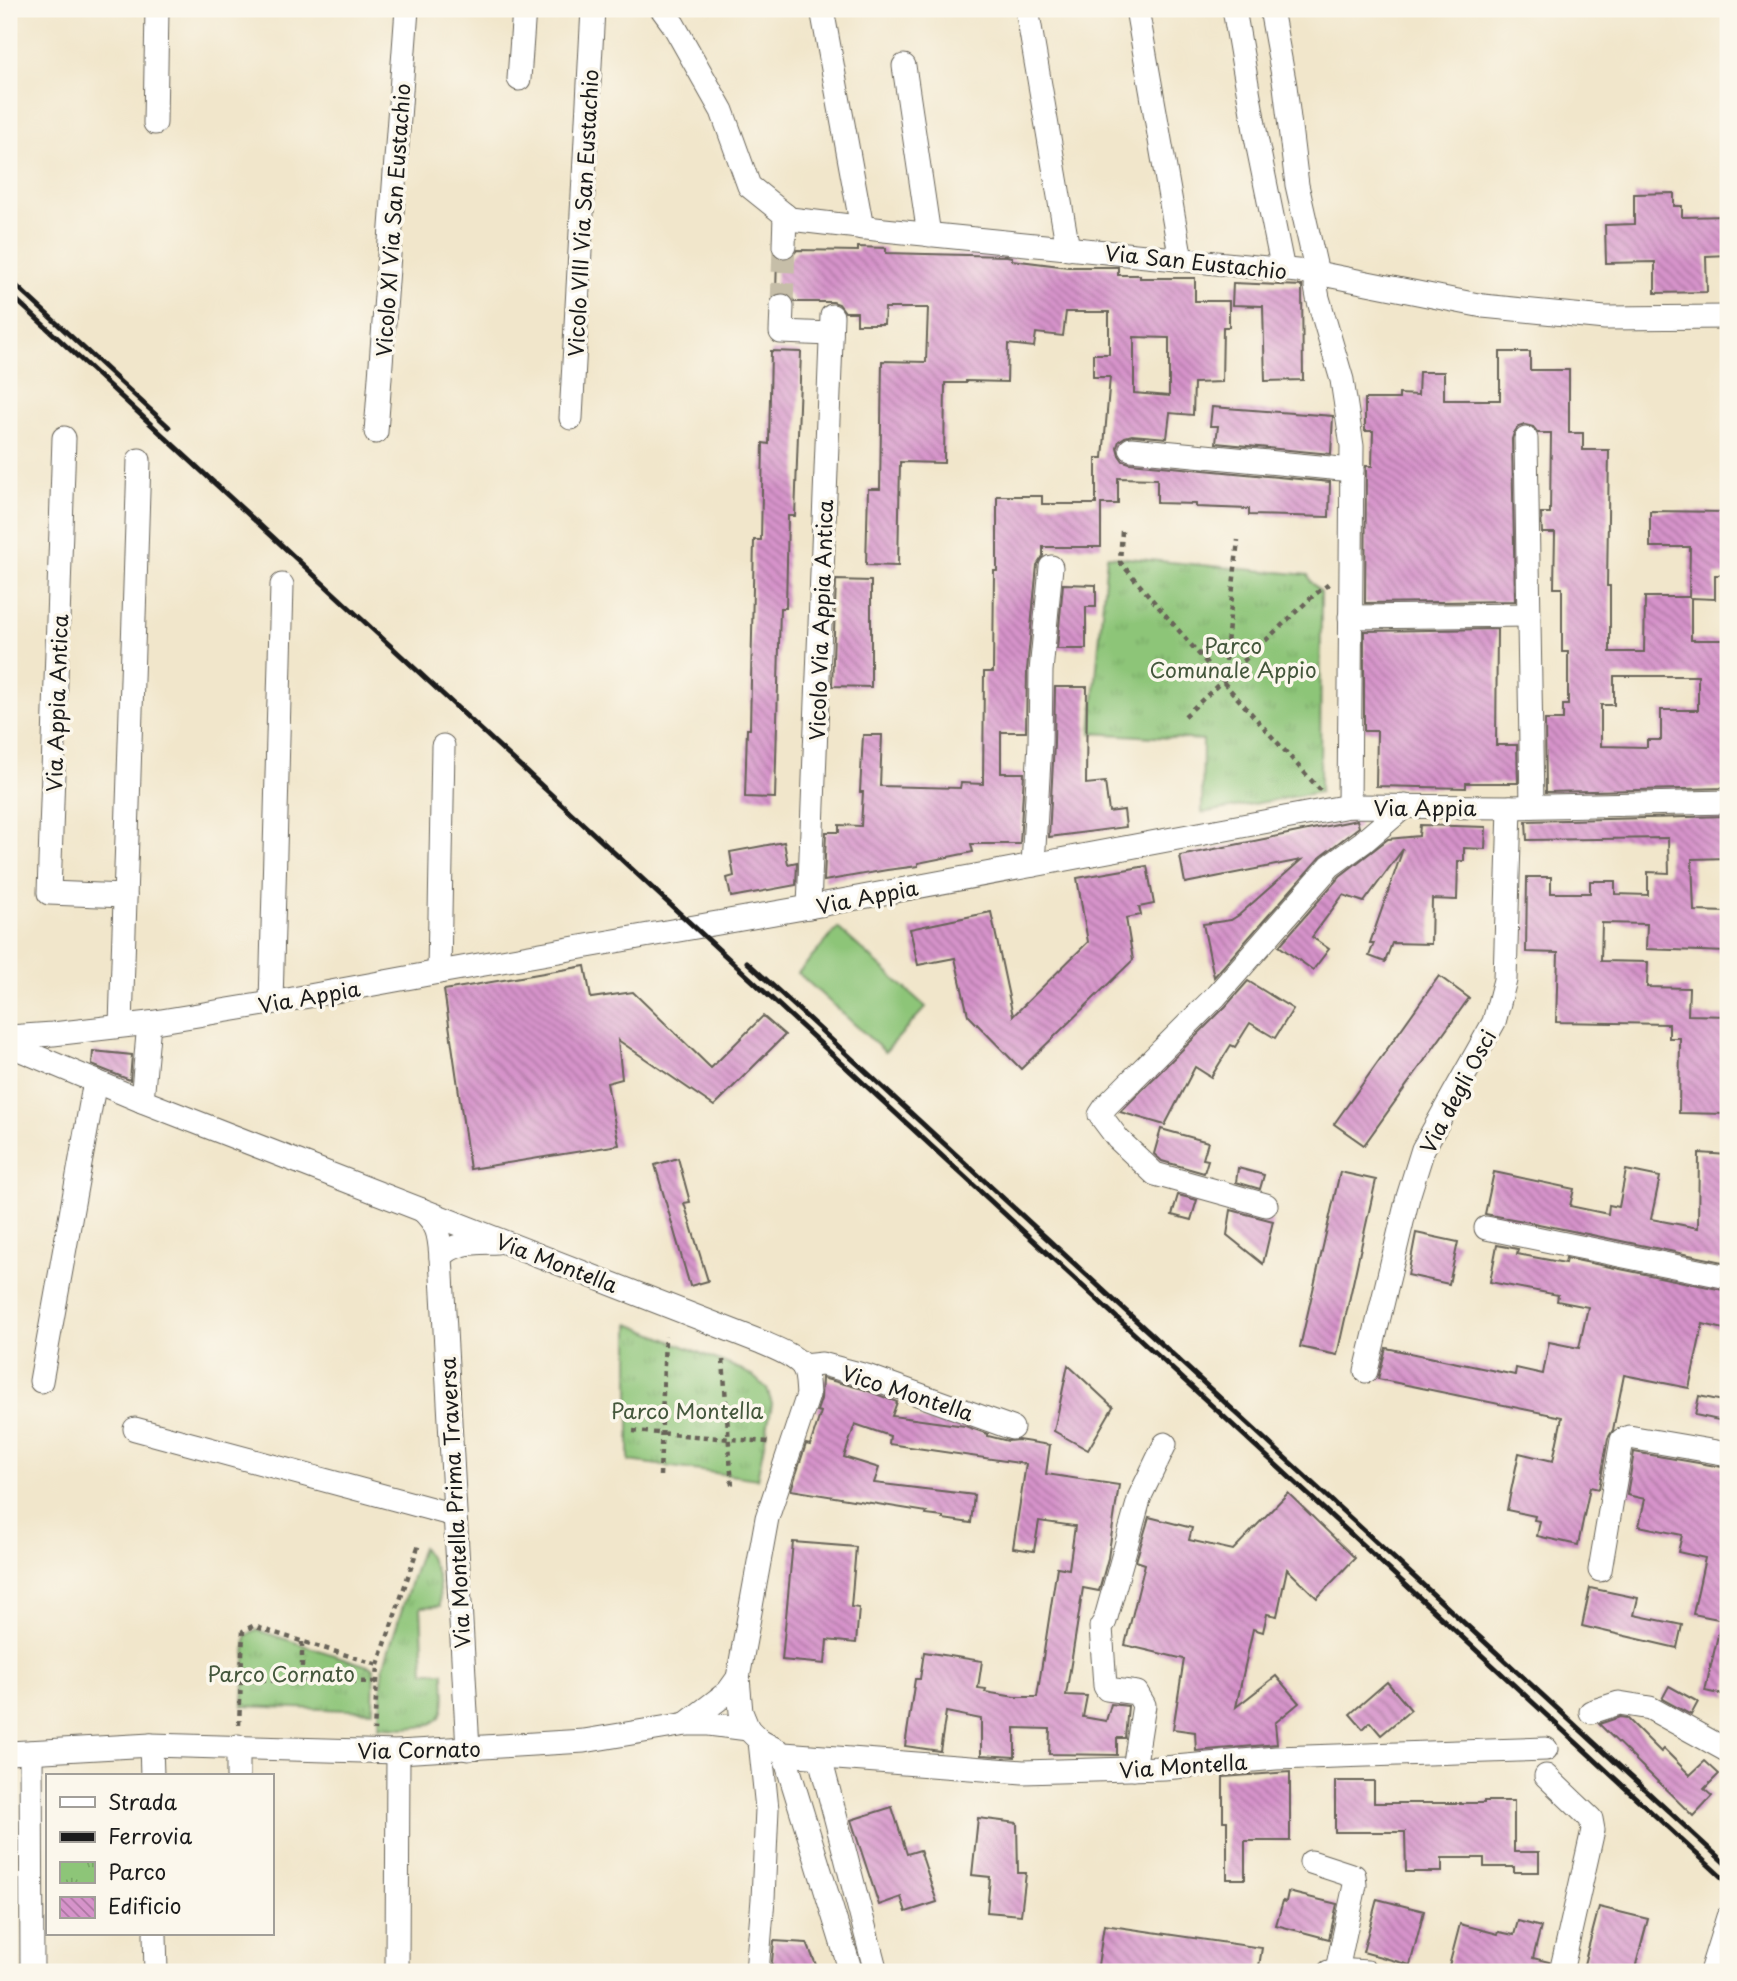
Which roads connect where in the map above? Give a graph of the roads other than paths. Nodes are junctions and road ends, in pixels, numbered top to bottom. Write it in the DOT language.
graph roads {
  1 [pos="157,9"];
  2 [pos="407,9"];
  3 [pos="524,9"];
  4 [pos="593,9"];
  5 [pos="662,9"];
  6 [pos="822,9"];
  7 [pos="1027,9"];
  8 [pos="1137,9"];
  9 [pos="1234,9"];
  10 [pos="1271,9"];
  11 [pos="904,66"];
  12 [pos="519,79"];
  13 [pos="155,123"];
  14 [pos="786,215"];
  15 [pos="862,228"];
  16 [pos="929,235"];
  17 [pos="784,246"];
  18 [pos="1069,248"];
  19 [pos="1181,260"];
  20 [pos="1283,270"];
  21 [pos="1317,273"];
  22 [pos="782,306"];
  23 [pos="1728,317"];
  24 [pos="571,418"];
  25 [pos="376,432"];
  26 [pos="64,438"];
  27 [pos="1526,439"];
  28 [pos="1131,449"];
  29 [pos="139,460"];
  30 [pos="1352,470"];
  31 [pos="1051,567"];
  32 [pos="282,585"];
  33 [pos="1529,615"];
  34 [pos="1350,617"];
  35 [pos="443,746"];
  36 [pos="1728,802"];
  37 [pos="1405,806"];
  38 [pos="1521,806"];
  39 [pos="1343,808"];
  40 [pos="1033,865"];
  41 [pos="125,896"];
  42 [pos="809,907"];
  43 [pos="439,972"];
  44 [pos="271,1003"];
  45 [pos="149,1023"];
  46 [pos="121,1025"];
  47 [pos="9,1037"];
  48 [pos="9,1045"];
  49 [pos="95,1081"];
  50 [pos="142,1101"];
  51 [pos="1266,1205"];
  52 [pos="421,1209"];
  53 [pos="1486,1228"];
  54 [pos="504,1241"];
  55 [pos="441,1257"];
  56 [pos="1728,1277"];
  57 [pos="803,1366"];
  58 [pos="1366,1371"];
  59 [pos="41,1381"];
  60 [pos="1012,1428"];
  61 [pos="135,1429"];
  62 [pos="1165,1444"];
  63 [pos="1728,1454"];
  64 [pos="454,1515"];
  65 [pos="1600,1570"];
  66 [pos="738,1678"];
  67 [pos="1591,1712"];
  68 [pos="686,1724"];
  69 [pos="754,1735"];
  70 [pos="239,1736"];
  71 [pos="151,1745"];
  72 [pos="468,1749"];
  73 [pos="1546,1749"];
  74 [pos="1728,1751"];
  75 [pos="398,1752"];
  76 [pos="20,1753"];
  77 [pos="784,1754"];
  78 [pos="820,1758"];
  79 [pos="1133,1769"];
  80 [pos="152,1774"];
  81 [pos="239,1774"];
  82 [pos="1546,1776"];
  83 [pos="1311,1862"];
  84 [pos="1728,1917"];
  85 [pos="155,1936"];
  86 [pos="397,1971"];
  87 [pos="1333,1971"];
  88 [pos="32,1972"];
  89 [pos="156,1972"];
  90 [pos="757,1972"];
  91 [pos="851,1972"];
  92 [pos="876,1972"];
  93 [pos="1367,1972"];
  94 [pos="1561,1972"];
  95 [pos="1710,1972"];
  1 -- 13 [label="street"];
  2 -- 25 [label="street, Vicolo XI Via San Eustachio"];
  3 -- 12 [label="street"];
  4 -- 24 [label="street, Vicolo VIII Via San Eustachio"];
  5 -- 14 [label="street, Via San Eustachio"];
  6 -- 15 [label="street"];
  7 -- 18 [label="street"];
  8 -- 19 [label="street"];
  9 -- 20 [label="street"];
  10 -- 21 [label="street"];
  11 -- 16 [label="street"];
  14 -- 15 [label="street, Via San Eustachio"];
  14 -- 17 [label="street"];
  15 -- 16 [label="street, Via San Eustachio"];
  16 -- 18 [label="street, Via San Eustachio"];
  18 -- 19 [label="street, Via San Eustachio"];
  19 -- 20 [label="street, Via San Eustachio"];
  20 -- 21 [label="street, Via San Eustachio"];
  21 -- 23 [label="street"];
  21 -- 30 [label="street, Via San Eustachio"];
  22 -- 42 [label="street, Vicolo Via Appia Antica"];
  26 -- 41 [label="street, Via Appia Antica"];
  27 -- 33 [label="street, Via degli Osci"];
  28 -- 30 [label="street"];
  29 -- 41 [label="street"];
  30 -- 34 [label="street, Via San Eustachio"];
  31 -- 40 [label="street"];
  32 -- 44 [label="street"];
  33 -- 34 [label="street"];
  33 -- 38 [label="street, Via degli Osci"];
  34 -- 39 [label="street, Via San Eustachio"];
  35 -- 43 [label="street"];
  36 -- 38 [label="street, Via Appia"];
  37 -- 38 [label="street, Via Appia"];
  37 -- 39 [label="street, Via Appia"];
  37 -- 51 [label="street"];
  38 -- 58 [label="street, Via degli Osci"];
  39 -- 40 [label="street, Via Appia"];
  40 -- 42 [label="street, Via Appia"];
  41 -- 46 [label="street"];
  42 -- 43 [label="street, Via Appia"];
  43 -- 44 [label="street, Via Appia"];
  44 -- 45 [label="street, Via Appia"];
  45 -- 46 [label="street, Via Appia"];
  45 -- 50 [label="street"];
  46 -- 47 [label="street, Via Appia"];
  48 -- 49 [label="street, Via Montella"];
  49 -- 50 [label="street, Via Montella"];
  49 -- 59 [label="street"];
  50 -- 52 [label="street, Via Montella"];
  52 -- 54 [label="street, Via Montella"];
  52 -- 55 [label="street, Via Montella Prima Traversa"];
  53 -- 56 [label="street"];
  54 -- 55 [label="street"];
  54 -- 57 [label="street, Via Montella"];
  55 -- 64 [label="street, Via Montella Prima Traversa"];
  57 -- 60 [label="street, Vico Montella"];
  57 -- 66 [label="street"];
  61 -- 64 [label="street"];
  62 -- 79 [label="street"];
  63 -- 65 [label="street"];
  64 -- 72 [label="street, Via Montella Prima Traversa"];
  66 -- 68 [label="street"];
  66 -- 69 [label="street"];
  67 -- 74 [label="street"];
  68 -- 69 [label="street, Via Cornato"];
  68 -- 72 [label="street, Via Cornato"];
  69 -- 77 [label="street, Via Cornato"];
  69 -- 90 [label="street"];
  70 -- 71 [label="street, Via Cornato"];
  70 -- 75 [label="street, Via Cornato"];
  70 -- 81 [label="street"];
  71 -- 76 [label="street, Via Cornato"];
  71 -- 80 [label="street"];
  72 -- 75 [label="street, Via Cornato"];
  73 -- 79 [label="street, Via Montella"];
  75 -- 86 [label="street"];
  76 -- 88 [label="street"];
  77 -- 78 [label="street, Via Cornato"];
  77 -- 91 [label="street"];
  78 -- 79 [label="street, Via Montella"];
  78 -- 92 [label="street"];
  82 -- 94 [label="street"];
  83 -- 87 [label="street"];
  84 -- 95 [label="street"];
  85 -- 89 [label="street"];
  87 -- 93 [label="street"];
}
